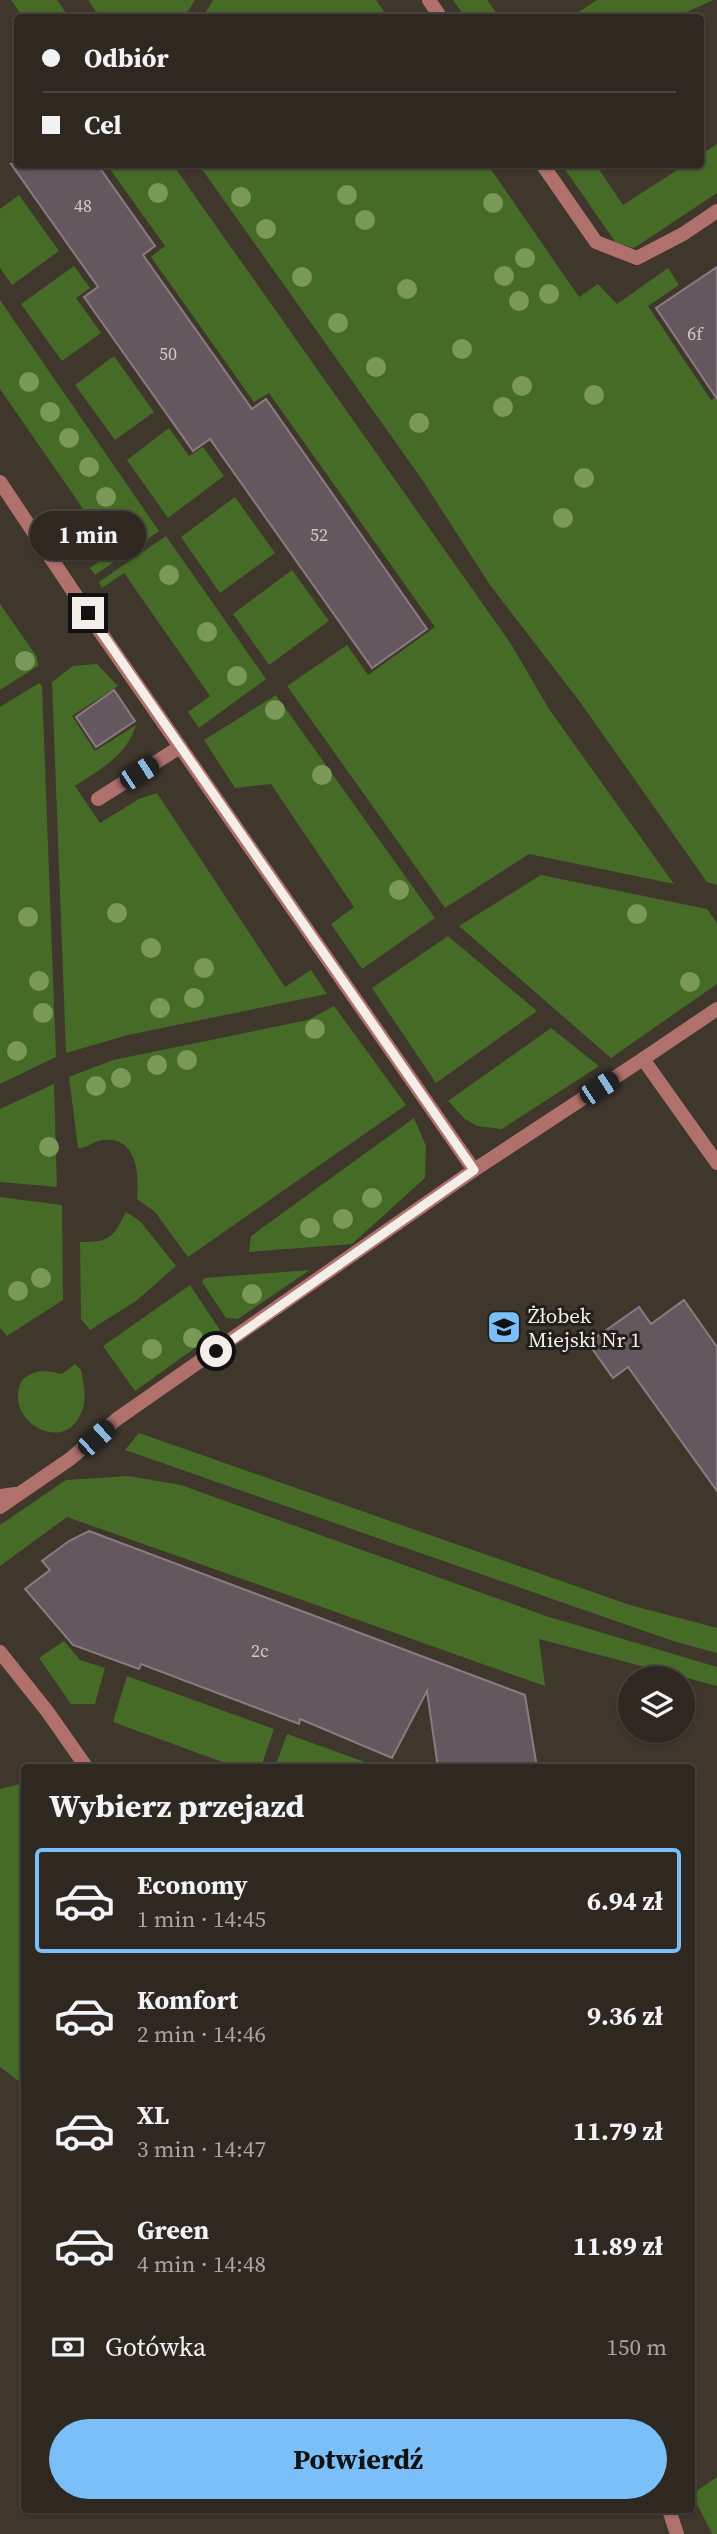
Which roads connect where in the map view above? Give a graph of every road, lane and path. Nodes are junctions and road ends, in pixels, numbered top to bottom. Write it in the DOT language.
graph roads {
  1 [pos="545,168"];
  2 [pos="717,211"];
  3 [pos="0,482"];
  4 [pos="180,747"];
  5 [pos="98,800"];
  6 [pos="717,1009"];
  7 [pos="643,1059"];
  8 [pos="717,1163"];
  9 [pos="474,1170"];
  10 [pos="15,1494"];
  11 [pos="0,1496"];
  12 [pos="0,1507"];
  13 [pos="0,1652"];
  14 [pos="84,1764"];
  15 [pos="670,2513"];
  16 [pos="677,2534"];
  1 -- 2 [label="street"];
  3 -- 4 [label="street"];
  4 -- 5 [label="street"];
  4 -- 9 [label="street"];
  6 -- 7 [label="street"];
  7 -- 8 [label="street"];
  7 -- 9 [label="street"];
  9 -- 10 [label="street"];
  10 -- 11 [label="street"];
  10 -- 12 [label="street"];
  13 -- 14 [label="street"];
  15 -- 16 [label="street"];
}
